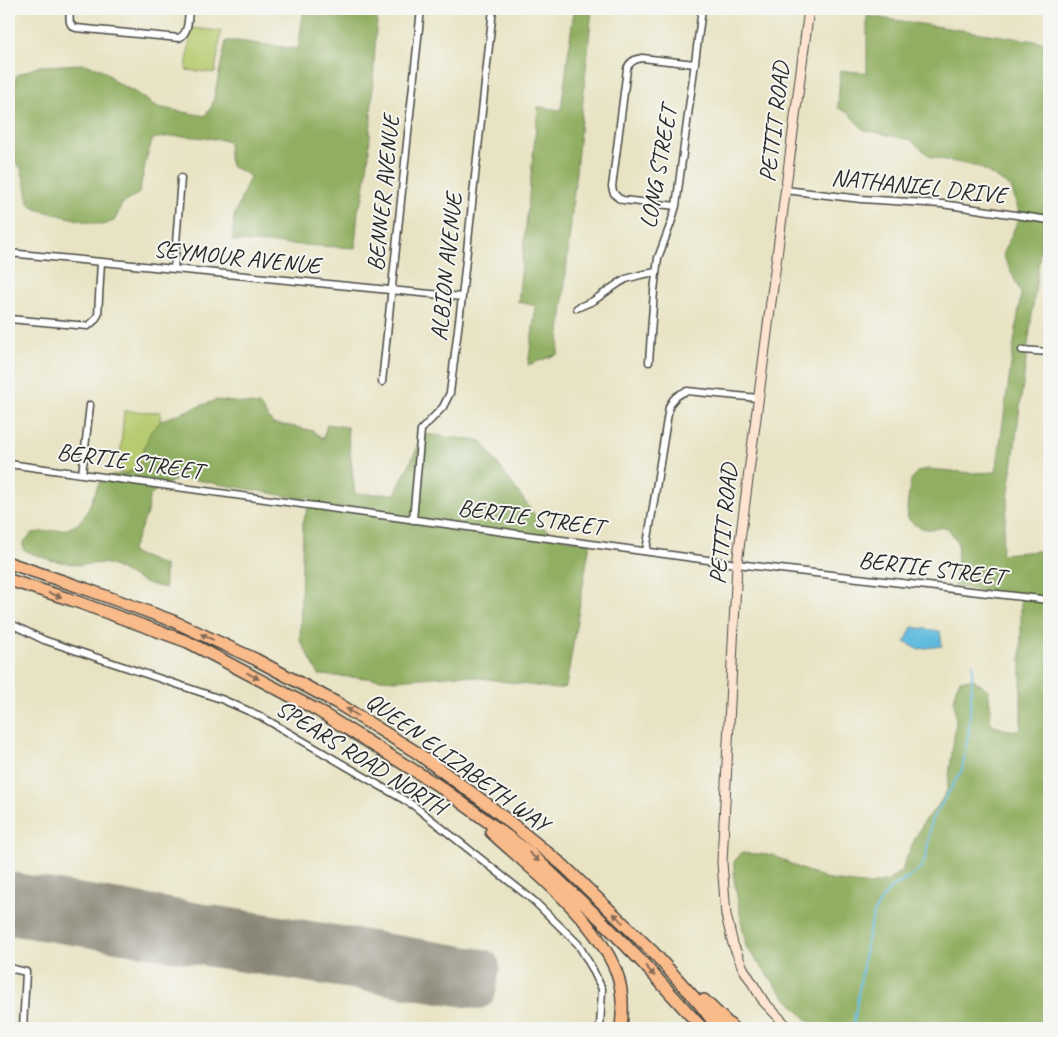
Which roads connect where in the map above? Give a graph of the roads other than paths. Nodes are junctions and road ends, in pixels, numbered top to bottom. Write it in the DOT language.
graph roads {
  1 [pos="70,9"];
  2 [pos="189,9"];
  3 [pos="421,9"];
  4 [pos="493,9"];
  5 [pos="702,9"];
  6 [pos="808,9"];
  7 [pos="695,64"];
  8 [pos="181,178"];
  9 [pos="785,190"];
  10 [pos="676,206"];
  11 [pos="1049,220"];
  12 [pos="9,253"];
  13 [pos="101,262"];
  14 [pos="174,270"];
  15 [pos="656,272"];
  16 [pos="392,291"];
  17 [pos="462,297"];
  18 [pos="577,308"];
  19 [pos="9,319"];
  20 [pos="1022,350"];
  21 [pos="1049,352"];
  22 [pos="649,362"];
  23 [pos="382,382"];
  24 [pos="758,398"];
  25 [pos="90,405"];
  26 [pos="9,464"];
  27 [pos="82,474"];
  28 [pos="413,520"];
  29 [pos="646,551"];
  30 [pos="9,563"];
  31 [pos="737,564"];
  32 [pos="9,580"];
  33 [pos="1049,600"];
  34 [pos="9,623"];
  35 [pos="439,786"];
  36 [pos="653,952"];
  37 [pos="9,968"];
  38 [pos="23,1028"];
  39 [pos="600,1028"];
  40 [pos="622,1028"];
  41 [pos="702,1028"];
  42 [pos="718,1028"];
  43 [pos="733,1028"];
  44 [pos="789,1028"];
  1 -- 2 [label="street"];
  3 -- 16 [label="street, BENNER AVENUE"];
  4 -- 17 [label="street, ALBION AVENUE"];
  5 -- 7 [label="street, LONG STREET"];
  6 -- 9 [label="street, PETTIT ROAD"];
  7 -- 10 [label="street, LONG STREET"];
  7 -- 10 [label="street"];
  8 -- 14 [label="street"];
  9 -- 11 [label="street, NATHANIEL DRIVE"];
  9 -- 24 [label="street, PETTIT ROAD"];
  10 -- 15 [label="street, LONG STREET"];
  12 -- 13 [label="street, SEYMOUR AVENUE"];
  13 -- 14 [label="street, SEYMOUR AVENUE"];
  13 -- 19 [label="street"];
  14 -- 16 [label="street, SEYMOUR AVENUE"];
  15 -- 18 [label="street"];
  15 -- 22 [label="street, LONG STREET"];
  16 -- 17 [label="street, SEYMOUR AVENUE"];
  16 -- 23 [label="street, BENNER AVENUE"];
  17 -- 28 [label="street, ALBION AVENUE"];
  20 -- 21 [label="street"];
  24 -- 29 [label="street"];
  24 -- 31 [label="street, PETTIT ROAD"];
  25 -- 27 [label="street"];
  26 -- 27 [label="street, BERTIE STREET"];
  27 -- 28 [label="street, BERTIE STREET"];
  28 -- 29 [label="street, BERTIE STREET"];
  29 -- 31 [label="street, BERTIE STREET"];
  36 -- 30 [label="highway, QUEEN ELIZABETH WAY, one-way"];
  31 -- 33 [label="street, BERTIE STREET"];
  31 -- 44 [label="street, PETTIT ROAD"];
  32 -- 35 [label="highway, QUEEN ELIZABETH WAY, one-way"];
  34 -- 39 [label="street, SPEARS ROAD NORTH"];
  35 -- 40 [label="highway"];
  35 -- 41 [label="highway, QUEEN ELIZABETH WAY, one-way"];
  36 -- 42 [label="highway, QUEEN ELIZABETH WAY"];
  36 -- 43 [label="highway"];
  37 -- 38 [label="street"];
}
